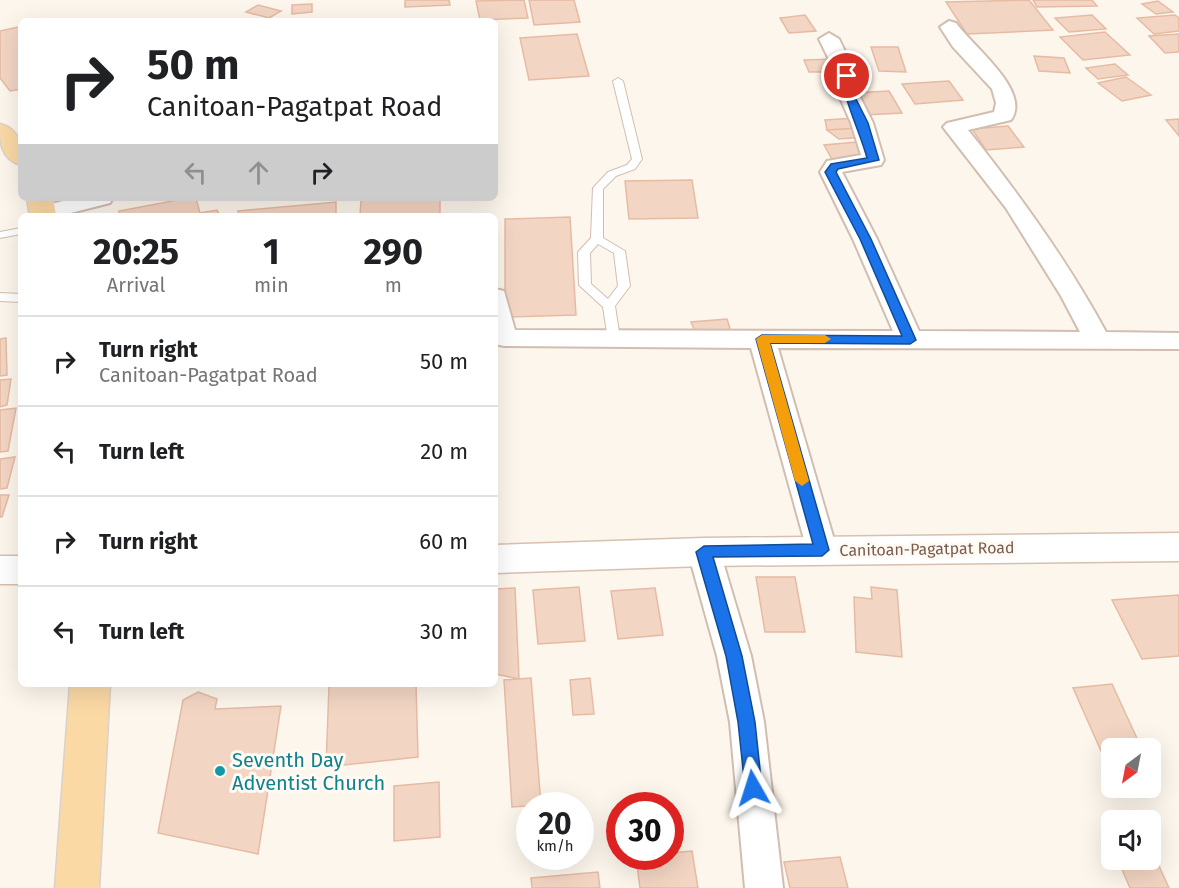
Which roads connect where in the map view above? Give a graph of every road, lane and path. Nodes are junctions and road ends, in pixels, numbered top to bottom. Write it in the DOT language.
graph roads {
  1 [pos="949,27"];
  2 [pos="829,39"];
  3 [pos="618,81"];
  4 [pos="0,130"];
  5 [pos="18,153"];
  6 [pos="86,201"];
  7 [pos="42,209"];
  8 [pos="18,232"];
  9 [pos="0,235"];
  10 [pos="597,239"];
  11 [pos="0,297"];
  12 [pos="18,298"];
  13 [pos="609,306"];
  14 [pos="499,338"];
  15 [pos="614,339"];
  16 [pos="762,339"];
  17 [pos="910,340"];
  18 [pos="1098,341"];
  19 [pos="1179,341"];
  20 [pos="1179,547"];
  21 [pos="822,550"];
  22 [pos="704,552"];
  23 [pos="498,559"];
  24 [pos="0,570"];
  25 [pos="18,570"];
  26 [pos="90,687"];
  27 [pos="77,888"];
  28 [pos="764,888"];
  1 -- 18 [label="street"];
  2 -- 17 [label="street"];
  3 -- 10 [label="lane"];
  4 -- 5 [label="main road"];
  6 -- 7 [label="street"];
  8 -- 9 [label="lane"];
  10 -- 13 [label="lane"];
  10 -- 13 [label="lane"];
  11 -- 12 [label="lane"];
  13 -- 15 [label="lane"];
  14 -- 15 [label="street"];
  15 -- 16 [label="street"];
  16 -- 17 [label="street"];
  16 -- 21 [label="street"];
  17 -- 18 [label="street"];
  18 -- 19 [label="street"];
  20 -- 21 [label="street, Canitoan-Pagatpat Road"];
  21 -- 22 [label="street, Canitoan-Pagatpat Road"];
  22 -- 23 [label="street, Canitoan-Pagatpat Road"];
  22 -- 28 [label="street"];
  24 -- 25 [label="street"];
  26 -- 27 [label="main road"];
}
